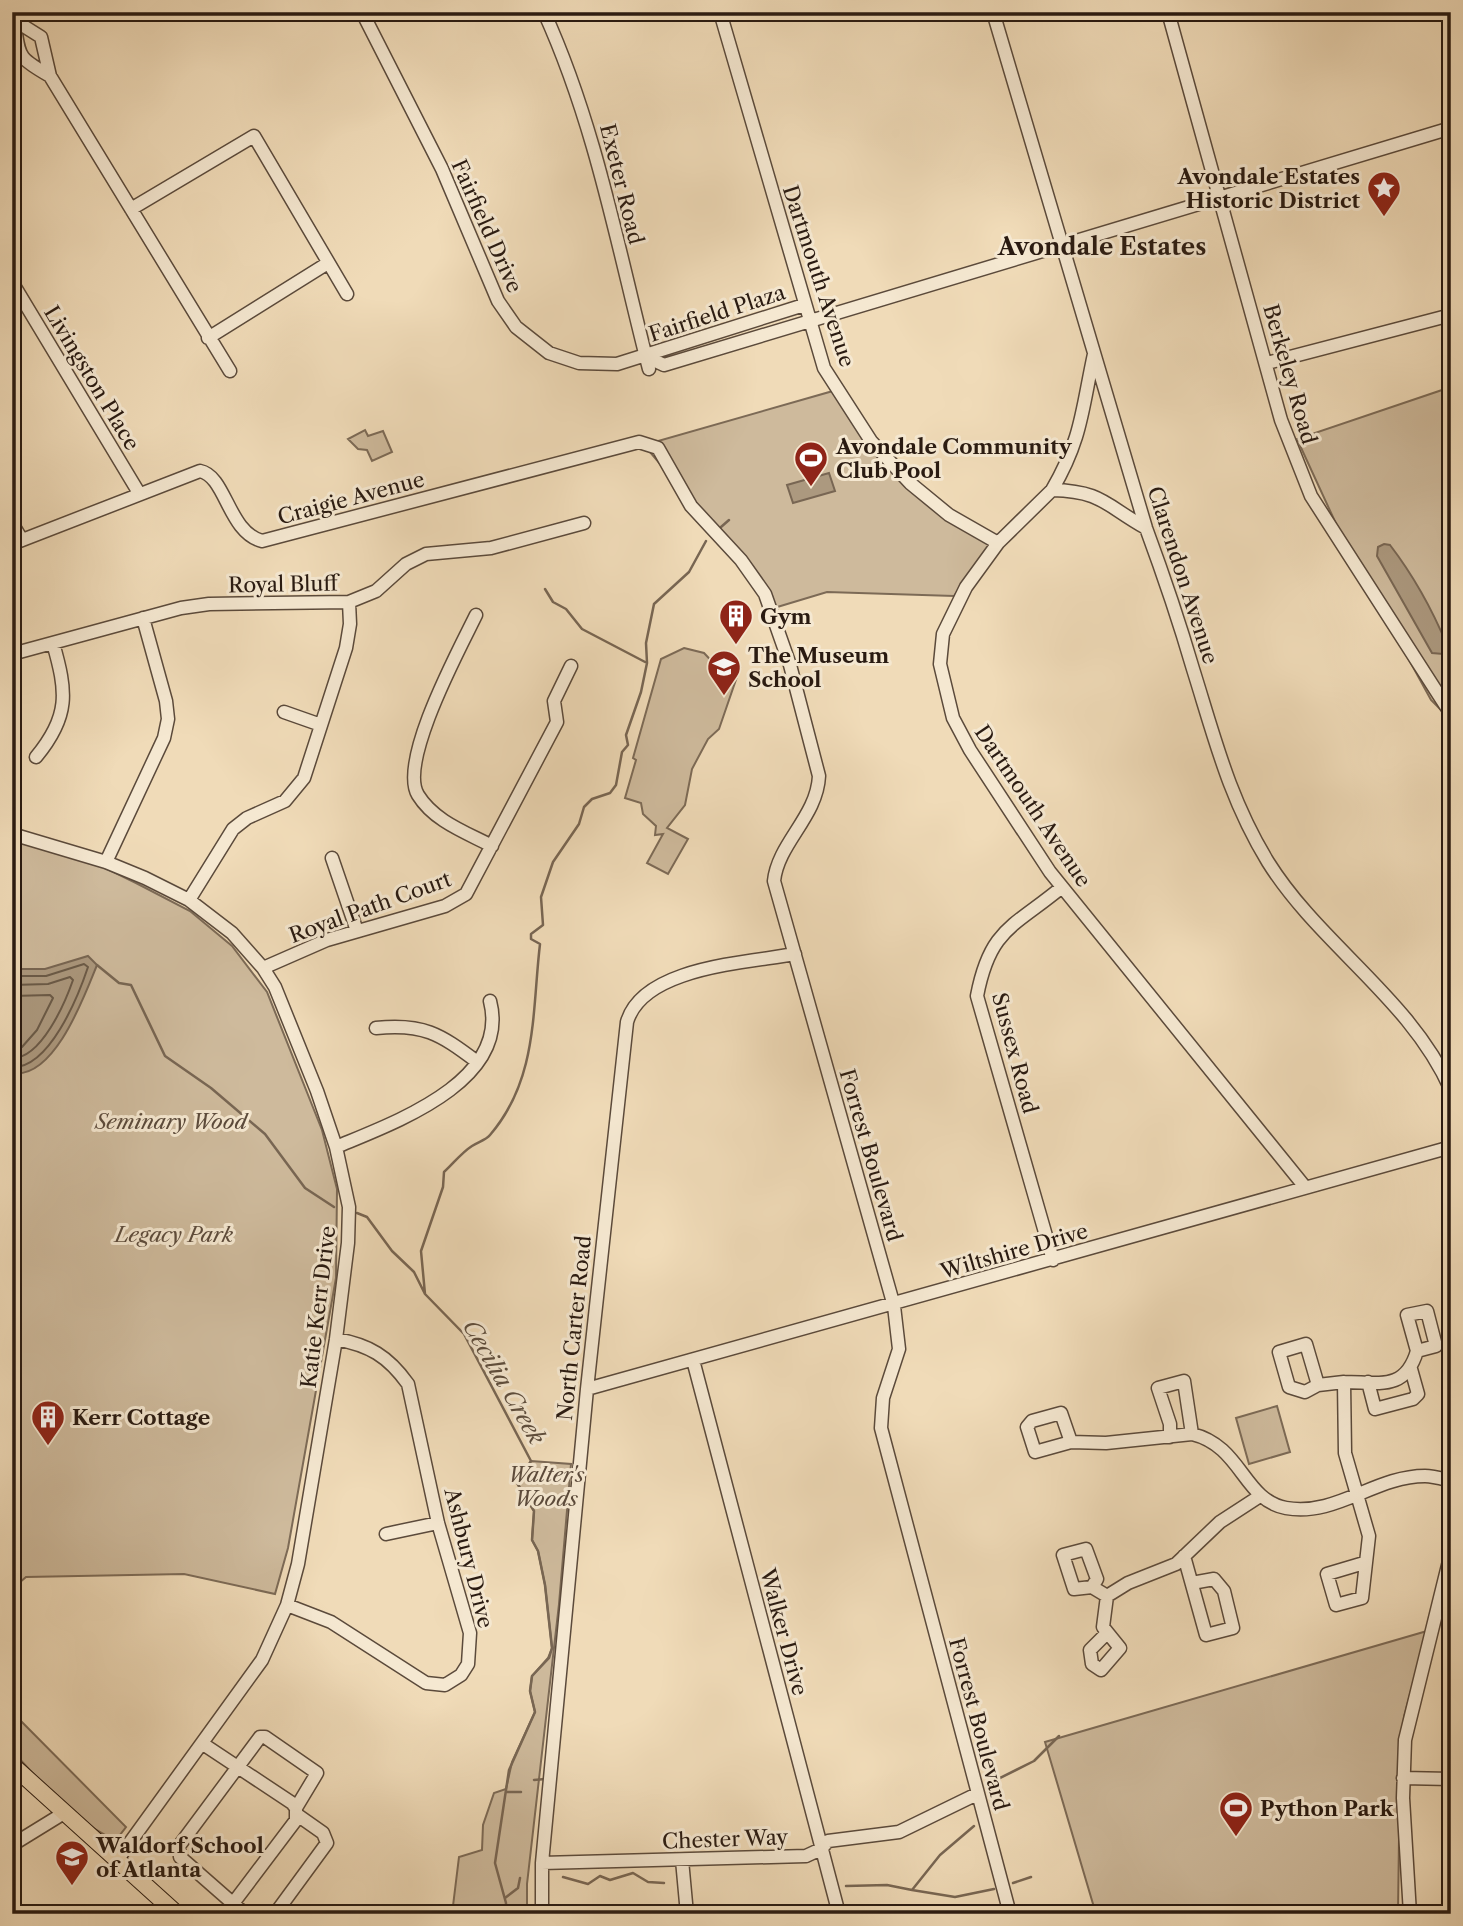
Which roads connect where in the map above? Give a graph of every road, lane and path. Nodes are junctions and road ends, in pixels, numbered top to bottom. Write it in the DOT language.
graph roads {
  1 [pos="362,12"];
  2 [pos="544,12"];
  3 [pos="720,12"];
  4 [pos="993,12"];
  5 [pos="1168,12"];
  6 [pos="13,18"];
  7 [pos="46,50"];
  8 [pos="20,51"];
  9 [pos="32,57"];
  10 [pos="45,73"];
  11 [pos="1451,128"];
  12 [pos="1220,197"];
  13 [pos="131,209"];
  14 [pos="1063,243"];
  15 [pos="328,263"];
  16 [pos="12,282"];
  17 [pos="347,294"];
  18 [pos="804,305"];
  19 [pos="26,306"];
  20 [pos="12,311"];
  21 [pos="1451,315"];
  22 [pos="809,322"];
  23 [pos="208,338"];
  24 [pos="1095,350"];
  25 [pos="645,356"];
  26 [pos="1267,363"];
  27 [pos="649,369"];
  28 [pos="230,371"];
  29 [pos="1107,393"];
  30 [pos="1085,398"];
  31 [pos="658,448"];
  32 [pos="1052,490"];
  33 [pos="139,493"];
  34 [pos="12,523"];
  35 [pos="584,523"];
  36 [pos="1146,527"];
  37 [pos="17,542"];
  38 [pos="998,543"];
  39 [pos="349,602"];
  40 [pos="476,615"];
  41 [pos="143,618"];
  42 [pos="53,643"];
  43 [pos="12,654"];
  44 [pos="571,666"];
  45 [pos="284,712"];
  46 [pos="1451,714"];
  47 [pos="321,725"];
  48 [pos="36,757"];
  49 [pos="12,834"];
  50 [pos="492,846"];
  51 [pos="332,858"];
  52 [pos="106,862"];
  53 [pos="1062,887"];
  54 [pos="189,900"];
  55 [pos="357,931"];
  56 [pos="795,954"];
  57 [pos="263,968"];
  58 [pos="490,1001"];
  59 [pos="376,1028"];
  60 [pos="476,1061"];
  61 [pos="1451,1090"];
  62 [pos="336,1147"];
  63 [pos="1451,1147"];
  64 [pos="1305,1187"];
  65 [pos="1053,1260"];
  66 [pos="894,1306"];
  67 [pos="336,1339"];
  68 [pos="1417,1351"];
  69 [pos="693,1360"];
  70 [pos="1411,1369"];
  71 [pos="1344,1382"];
  72 [pos="1368,1382"];
  73 [pos="1318,1385"];
  74 [pos="587,1389"];
  75 [pos="1192,1434"];
  76 [pos="1170,1437"];
  77 [pos="1071,1442"];
  78 [pos="1451,1481"];
  79 [pos="1260,1496"];
  80 [pos="1357,1496"];
  81 [pos="438,1522"];
  82 [pos="386,1534"];
  83 [pos="1451,1553"];
  84 [pos="1184,1556"];
  85 [pos="1364,1563"];
  86 [pos="1192,1583"];
  87 [pos="1092,1587"];
  88 [pos="1107,1597"];
  89 [pos="287,1605"];
  90 [pos="1106,1634"];
  91 [pos="203,1744"];
  92 [pos="12,1765"];
  93 [pos="238,1766"];
  94 [pos="1403,1777"];
  95 [pos="1451,1779"];
  96 [pos="978,1794"];
  97 [pos="296,1811"];
  98 [pos="64,1813"];
  99 [pos="12,1845"];
  100 [pos="821,1849"];
  101 [pos="118,1859"];
  102 [pos="682,1860"];
  103 [pos="542,1863"];
  104 [pos="228,1909"];
  105 [pos="177,1914"];
  106 [pos="245,1914"];
  107 [pos="275,1914"];
  108 [pos="542,1914"];
  109 [pos="687,1914"];
  110 [pos="839,1914"];
  111 [pos="1010,1914"];
  112 [pos="1410,1914"];
  1 -- 25 [label="street, Fairfield Drive"];
  2 -- 25 [label="street, Exeter Road"];
  3 -- 18 [label="street, Dartmouth Avenue"];
  4 -- 14 [label="street, Clarendon Avenue"];
  5 -- 12 [label="street, Berkeley Road"];
  6 -- 7 [label="street"];
  6 -- 8 [label="street"];
  7 -- 9 [label="street"];
  7 -- 10 [label="street"];
  8 -- 9 [label="street"];
  8 -- 10 [label="street"];
  9 -- 10 [label="street"];
  10 -- 13 [label="street"];
  11 -- 12 [label="street, Fairfield Plaza"];
  12 -- 14 [label="street, Fairfield Plaza"];
  12 -- 26 [label="street, Berkeley Road"];
  13 -- 15 [label="street"];
  13 -- 23 [label="street"];
  14 -- 22 [label="street, Fairfield Plaza"];
  14 -- 24 [label="street, Clarendon Avenue"];
  15 -- 17 [label="street"];
  15 -- 23 [label="street"];
  16 -- 19 [label="street, Livingston Place"];
  18 -- 22 [label="street, Dartmouth Avenue"];
  18 -- 25 [label="street, Fairfield Plaza"];
  19 -- 20 [label="street"];
  19 -- 33 [label="street, Livingston Place"];
  21 -- 26 [label="street"];
  22 -- 25 [label="street, Fairfield Plaza"];
  22 -- 38 [label="street, Dartmouth Avenue"];
  23 -- 28 [label="street"];
  24 -- 29 [label="street, Clarendon Avenue"];
  24 -- 30 [label="street"];
  25 -- 27 [label="street, Exeter Road"];
  26 -- 46 [label="street, Berkeley Road"];
  29 -- 30 [label="street"];
  29 -- 36 [label="street, Clarendon Avenue"];
  30 -- 32 [label="street"];
  31 -- 33 [label="street, Craigie Avenue"];
  31 -- 56 [label="street, Forrest Boulevard"];
  32 -- 36 [label="street"];
  32 -- 38 [label="street"];
  33 -- 37 [label="street, Craigie Avenue"];
  34 -- 37 [label="street"];
  35 -- 39 [label="street, Royal Bluff"];
  36 -- 61 [label="street, Clarendon Avenue"];
  38 -- 53 [label="street, Dartmouth Avenue"];
  39 -- 41 [label="street, Royal Bluff"];
  39 -- 47 [label="street"];
  40 -- 50 [label="street"];
  41 -- 42 [label="street, Royal Bluff"];
  41 -- 52 [label="street"];
  42 -- 43 [label="street, Royal Bluff"];
  42 -- 48 [label="street"];
  44 -- 50 [label="street, Royal Path Court"];
  45 -- 47 [label="street"];
  47 -- 54 [label="street"];
  49 -- 52 [label="street, Katie Kerr Drive"];
  50 -- 55 [label="street, Royal Path Court"];
  51 -- 55 [label="street"];
  52 -- 54 [label="street, Katie Kerr Drive"];
  53 -- 64 [label="street, Dartmouth Avenue"];
  53 -- 65 [label="street, Sussex Road"];
  54 -- 57 [label="street, Katie Kerr Drive"];
  55 -- 57 [label="street, Royal Path Court"];
  56 -- 66 [label="street, Forrest Boulevard"];
  56 -- 74 [label="street, North Carter Road"];
  57 -- 62 [label="street, Katie Kerr Drive"];
  58 -- 60 [label="street"];
  59 -- 60 [label="street"];
  60 -- 62 [label="street"];
  62 -- 67 [label="street, Katie Kerr Drive"];
  63 -- 64 [label="street, Wiltshire Drive"];
  64 -- 65 [label="street, Wiltshire Drive"];
  65 -- 66 [label="street, Wiltshire Drive"];
  66 -- 69 [label="street, Wiltshire Drive"];
  66 -- 96 [label="street, Forrest Boulevard"];
  67 -- 81 [label="street, Ashbury Drive"];
  67 -- 89 [label="street, Katie Kerr Drive"];
  68 -- 70 [label="street"];
  69 -- 74 [label="street, Wiltshire Drive"];
  69 -- 100 [label="street, Walker Drive"];
  70 -- 72 [label="street"];
  70 -- 72 [label="street"];
  71 -- 72 [label="street"];
  71 -- 73 [label="street"];
  71 -- 80 [label="street"];
  74 -- 103 [label="street, North Carter Road"];
  75 -- 76 [label="street"];
  75 -- 76 [label="street"];
  75 -- 79 [label="street"];
  76 -- 77 [label="street"];
  78 -- 80 [label="street"];
  79 -- 80 [label="street"];
  79 -- 84 [label="street"];
  80 -- 85 [label="street"];
  81 -- 82 [label="street"];
  81 -- 89 [label="street, Ashbury Drive"];
  83 -- 94 [label="street"];
  84 -- 86 [label="street"];
  84 -- 88 [label="street"];
  86 -- 86 [label="street"];
  87 -- 88 [label="street"];
  88 -- 90 [label="street"];
  89 -- 91 [label="street, Katie Kerr Drive"];
  91 -- 93 [label="street"];
  91 -- 101 [label="street, Katie Kerr Drive"];
  92 -- 98 [label="main road"];
  93 -- 97 [label="street"];
  93 -- 97 [label="street"];
  93 -- 104 [label="street"];
  94 -- 95 [label="street"];
  94 -- 112 [label="street"];
  96 -- 100 [label="street, Chester Way"];
  96 -- 111 [label="street, Forrest Boulevard"];
  97 -- 104 [label="street"];
  97 -- 107 [label="street"];
  98 -- 99 [label="street"];
  98 -- 101 [label="main road"];
  100 -- 102 [label="street, Chester Way"];
  100 -- 110 [label="street, Walker Drive"];
  101 -- 105 [label="main road"];
  102 -- 103 [label="street, Chester Way"];
  102 -- 109 [label="street"];
  103 -- 108 [label="street, North Carter Road"];
  104 -- 106 [label="street"];
}
